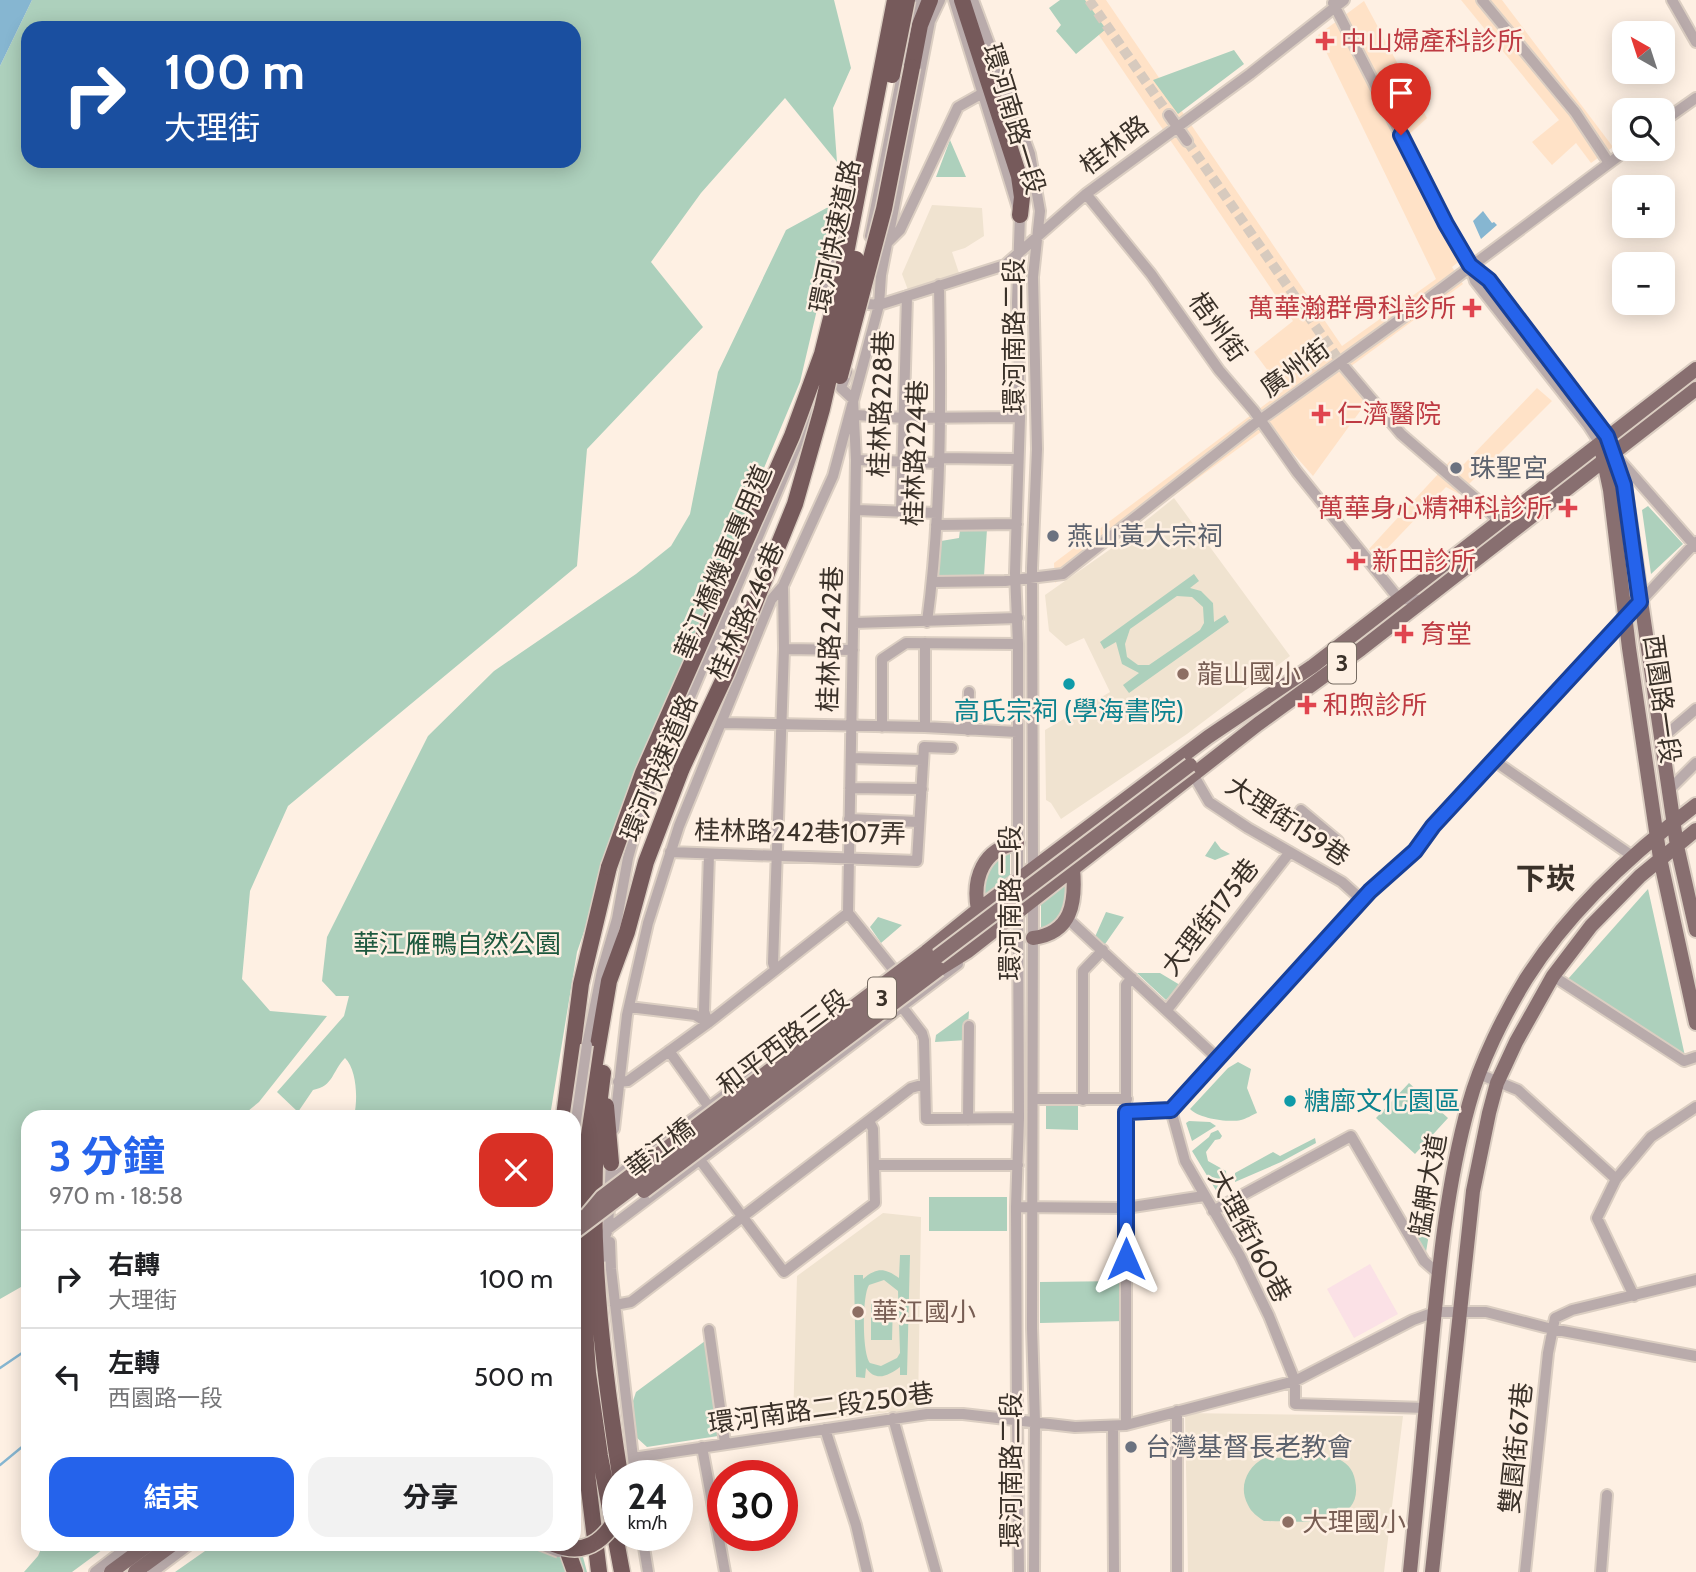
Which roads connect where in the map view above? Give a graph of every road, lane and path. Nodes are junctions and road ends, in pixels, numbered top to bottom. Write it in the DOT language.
graph roads {
  1 [pos="894,0"];
  2 [pos="907,0"];
  3 [pos="917,0"];
  4 [pos="930,0"];
  5 [pos="940,0"];
  6 [pos="954,0"];
  7 [pos="962,0"];
  8 [pos="974,0"];
  9 [pos="1482,0"];
  10 [pos="1672,0"];
  11 [pos="1337,2"];
  12 [pos="1694,35"];
  13 [pos="983,93"];
  14 [pos="1696,97"];
  15 [pos="1675,112"];
  16 [pos="1169,115"];
  17 [pos="1177,126"];
  18 [pos="1187,141"];
  19 [pos="1612,161"];
  20 [pos="1609,163"];
  21 [pos="1086,194"];
  22 [pos="1020,215"];
  23 [pos="1039,234"];
  24 [pos="888,242"];
  25 [pos="1019,252"];
  26 [pos="1470,265"];
  27 [pos="939,285"];
  28 [pos="907,296"];
  29 [pos="857,303"];
  30 [pos="879,305"];
  31 [pos="1341,363"];
  32 [pos="1696,369"];
  33 [pos="1696,389"];
  34 [pos="853,400"];
  35 [pos="856,415"];
  36 [pos="941,417"];
  37 [pos="1020,417"];
  38 [pos="904,418"];
  39 [pos="1260,421"];
  40 [pos="1603,439"];
  41 [pos="1609,456"];
  42 [pos="1018,459"];
  43 [pos="856,460"];
  44 [pos="939,461"];
  45 [pos="903,462"];
  46 [pos="796,504"];
  47 [pos="857,509"];
  48 [pos="901,512"];
  49 [pos="936,519"];
  50 [pos="1499,522"];
  51 [pos="1017,524"];
  52 [pos="1695,544"];
  53 [pos="1032,577"];
  54 [pos="1016,578"];
  55 [pos="933,582"];
  56 [pos="782,586"];
  57 [pos="1399,599"];
  58 [pos="1425,600"];
  59 [pos="1640,602"];
  60 [pos="1626,617"];
  61 [pos="1018,618"];
  62 [pos="927,622"];
  63 [pos="853,623"];
  64 [pos="925,643"];
  65 [pos="1018,644"];
  66 [pos="784,649"];
  67 [pos="853,650"];
  68 [pos="969,692"];
  69 [pos="1696,709"];
  70 [pos="1248,710"];
  71 [pos="722,723"];
  72 [pos="782,724"];
  73 [pos="850,726"];
  74 [pos="881,727"];
  75 [pos="925,727"];
  76 [pos="968,730"];
  77 [pos="1017,732"];
  78 [pos="1661,739"];
  79 [pos="953,748"];
  80 [pos="851,758"];
  81 [pos="923,760"];
  82 [pos="1493,760"];
  83 [pos="1696,763"];
  84 [pos="1192,771"];
  85 [pos="850,788"];
  86 [pos="922,789"];
  87 [pos="1668,790"];
  88 [pos="1696,805"];
  89 [pos="1301,810"];
  90 [pos="849,818"];
  91 [pos="918,822"];
  92 [pos="1673,823"];
  93 [pos="1696,830"];
  94 [pos="1338,841"];
  95 [pos="1017,843"];
  96 [pos="1677,846"];
  97 [pos="1659,848"];
  98 [pos="670,852"];
  99 [pos="1290,852"];
  100 [pos="709,854"];
  101 [pos="778,855"];
  102 [pos="1635,855"];
  103 [pos="849,857"];
  104 [pos="1073,869"];
  105 [pos="1033,870"];
  106 [pos="1018,881"];
  107 [pos="1033,900"];
  108 [pos="1362,900"];
  109 [pos="1693,906"];
  110 [pos="978,910"];
  111 [pos="1018,912"];
  112 [pos="848,913"];
  113 [pos="1067,918"];
  114 [pos="1696,930"];
  115 [pos="950,931"];
  116 [pos="627,932"];
  117 [pos="1033,939"];
  118 [pos="1103,950"];
  119 [pos="968,951"];
  120 [pos="926,952"];
  121 [pos="775,969"];
  122 [pos="893,969"];
  123 [pos="939,969"];
  124 [pos="1553,976"];
  125 [pos="1132,978"];
  126 [pos="629,1007"];
  127 [pos="902,1007"];
  128 [pos="1167,1010"];
  129 [pos="708,1023"];
  130 [pos="1696,1023"];
  131 [pos="969,1026"];
  132 [pos="669,1051"];
  133 [pos="1217,1058"];
  134 [pos="1696,1058"];
  135 [pos="569,1065"];
  136 [pos="1479,1074"];
  137 [pos="611,1078"];
  138 [pos="1497,1083"];
  139 [pos="925,1084"];
  140 [pos="1127,1099"];
  141 [pos="1034,1100"];
  142 [pos="1083,1100"];
  143 [pos="709,1107"];
  144 [pos="1696,1107"];
  145 [pos="557,1110"];
  146 [pos="565,1110"];
  147 [pos="578,1110"];
  148 [pos="1171,1110"];
  149 [pos="1126,1112"];
  150 [pos="1019,1118"];
  151 [pos="968,1119"];
  152 [pos="869,1121"];
  153 [pos="697,1159"];
  154 [pos="611,1163"];
  155 [pos="874,1165"];
  156 [pos="1018,1165"];
  157 [pos="1616,1179"];
  158 [pos="610,1181"];
  159 [pos="1204,1196"];
  160 [pos="1016,1208"];
  161 [pos="1034,1208"];
  162 [pos="1126,1208"];
  163 [pos="1213,1211"];
  164 [pos="742,1217"];
  165 [pos="581,1223"];
  166 [pos="581,1227"];
  167 [pos="581,1229"];
  168 [pos="608,1229"];
  169 [pos="599,1268"];
  170 [pos="1439,1274"];
  171 [pos="1696,1280"];
  172 [pos="1634,1296"];
  173 [pos="615,1305"];
  174 [pos="1460,1311"];
  175 [pos="1434,1312"];
  176 [pos="1552,1329"];
  177 [pos="709,1330"];
  178 [pos="1696,1356"];
  179 [pos="1295,1381"];
  180 [pos="1426,1408"];
  181 [pos="1177,1411"];
  182 [pos="893,1418"];
  183 [pos="1017,1420"];
  184 [pos="1035,1422"];
  185 [pos="1126,1425"];
  186 [pos="581,1426"];
  187 [pos="1113,1426"];
  188 [pos="825,1429"];
  189 [pos="725,1443"];
  190 [pos="702,1447"];
  191 [pos="633,1458"];
  192 [pos="618,1460"];
  193 [pos="625,1460"];
  194 [pos="1607,1495"];
  195 [pos="602,1538"];
  196 [pos="602,1545"];
  197 [pos="581,1548"];
  198 [pos="123,1551"];
  199 [pos="140,1551"];
  200 [pos="164,1551"];
  201 [pos="181,1551"];
  202 [pos="557,1551"];
  203 [pos="568,1551"];
  204 [pos="645,1551"];
  205 [pos="95,1572"];
  206 [pos="111,1572"];
  207 [pos="135,1572"];
  208 [pos="153,1572"];
  209 [pos="575,1572"];
  210 [pos="598,1572"];
  211 [pos="622,1572"];
  212 [pos="648,1572"];
  213 [pos="724,1572"];
  214 [pos="867,1572"];
  215 [pos="936,1572"];
  216 [pos="1019,1572"];
  217 [pos="1034,1572"];
  218 [pos="1114,1572"];
  219 [pos="1177,1572"];
  220 [pos="1410,1572"];
  221 [pos="1432,1572"];
  222 [pos="1525,1572"];
  223 [pos="1601,1572"];
  1 -- 29 [label="street, 桂林路"];
  1 -- 135 [label="highway, 環河快速道路, bridge"];
  2 -- 46 [label="highway, 環河快速道路, bridge"];
  3 -- 29 [label="street"];
  4 -- 46 [label="highway, bridge"];
  5 -- 24 [label="street, 桂林路246巷"];
  6 -- 13 [label="street, 環河南路一段"];
  7 -- 22 [label="highway"];
  8 -- 23 [label="street, 環河南路一段"];
  9 -- 20 [label="street"];
  10 -- 12 [label="street"];
  11 -- 17 [label="street, 桂林路"];
  11 -- 26 [label="street, 西園路一段"];
  13 -- 22 [label="street, 環河南路一段"];
  13 -- 24 [label="street"];
  14 -- 15 [label="street"];
  16 -- 17 [label="street"];
  17 -- 18 [label="street"];
  17 -- 21 [label="street, 桂林路"];
  19 -- 20 [label="street, 廣州街"];
  20 -- 26 [label="street, 廣州街"];
  21 -- 23 [label="street, 桂林路"];
  21 -- 39 [label="street, 梧州街"];
  22 -- 25 [label="street, 環河南路一段"];
  23 -- 25 [label="street, 桂林路"];
  23 -- 53 [label="street, 環河南路二段"];
  24 -- 30 [label="street, 桂林路246巷"];
  25 -- 27 [label="street, 桂林路"];
  25 -- 37 [label="street, 環河南路二段"];
  26 -- 31 [label="street, 廣州街"];
  26 -- 40 [label="street, 西園路一段"];
  27 -- 28 [label="street, 桂林路"];
  27 -- 36 [label="street, 桂林路224巷"];
  28 -- 30 [label="street, 桂林路"];
  28 -- 38 [label="street, 桂林路228巷"];
  29 -- 30 [label="street, 桂林路"];
  29 -- 34 [label="street, 桂林路242巷"];
  29 -- 147 [label="street, 華江橋機車專用道, bridge"];
  30 -- 34 [label="street, 桂林路246巷"];
  31 -- 39 [label="street, 廣州街"];
  31 -- 50 [label="street"];
  32 -- 40 [label="main road, 和平西路三段 / 3"];
  33 -- 41 [label="main road, 和平西路三段 / 3"];
  34 -- 35 [label="street, 桂林路242巷"];
  34 -- 56 [label="street, 桂林路246巷"];
  35 -- 38 [label="street"];
  35 -- 43 [label="street, 桂林路242巷"];
  36 -- 37 [label="street"];
  36 -- 38 [label="street"];
  36 -- 44 [label="street, 桂林路224巷"];
  37 -- 42 [label="street, 環河南路二段"];
  38 -- 45 [label="street, 桂林路228巷"];
  39 -- 53 [label="street, 廣州街"];
  39 -- 57 [label="street, 梧州街"];
  40 -- 41 [label="main road, 西園路一段"];
  40 -- 50 [label="main road, 和平西路三段 / 3"];
  41 -- 52 [label="street, 西園路一段"];
  41 -- 58 [label="main road, 和平西路三段 / 3"];
  41 -- 59 [label="main road, 西園路一段"];
  41 -- 60 [label="main road, 西園路一段"];
  42 -- 44 [label="street"];
  42 -- 51 [label="street, 環河南路二段"];
  43 -- 45 [label="street"];
  43 -- 47 [label="street, 桂林路242巷"];
  44 -- 45 [label="street"];
  44 -- 49 [label="street, 桂林路224巷"];
  45 -- 48 [label="street, 桂林路228巷"];
  46 -- 116 [label="highway, 環河快速道路, bridge"];
  47 -- 48 [label="street"];
  47 -- 63 [label="street, 桂林路242巷"];
  48 -- 49 [label="street"];
  49 -- 51 [label="street"];
  49 -- 55 [label="street, 桂林路224巷"];
  50 -- 57 [label="main road, 和平西路三段 / 3"];
  51 -- 54 [label="street, 環河南路二段"];
  52 -- 59 [label="street"];
  53 -- 54 [label="street, 廣州街"];
  53 -- 105 [label="street, 環河南路二段"];
  54 -- 55 [label="street, 廣州街"];
  54 -- 61 [label="street, 環河南路二段"];
  55 -- 62 [label="street, 桂林路224巷"];
  56 -- 66 [label="street"];
  56 -- 71 [label="street, 桂林路246巷"];
  57 -- 58 [label="street"];
  57 -- 70 [label="main road, 和平西路三段 / 3"];
  58 -- 84 [label="main road, 和平西路三段 / 3"];
  59 -- 60 [label="street"];
  59 -- 78 [label="main road, 西園路一段"];
  60 -- 82 [label="street"];
  60 -- 97 [label="main road, 西園路一段"];
  61 -- 62 [label="street"];
  61 -- 65 [label="street, 環河南路二段"];
  62 -- 63 [label="street"];
  63 -- 67 [label="street, 桂林路242巷"];
  64 -- 65 [label="street"];
  64 -- 74 [label="street"];
  64 -- 75 [label="street"];
  65 -- 77 [label="street, 環河南路二段"];
  66 -- 67 [label="street"];
  66 -- 72 [label="street"];
  67 -- 73 [label="street, 桂林路242巷"];
  68 -- 76 [label="street"];
  69 -- 78 [label="street"];
  70 -- 84 [label="main road, 和平西路三段 / 3"];
  70 -- 105 [label="main road, 和平西路三段 / 3"];
  71 -- 72 [label="street"];
  71 -- 98 [label="street, 桂林路246巷"];
  72 -- 73 [label="street"];
  72 -- 101 [label="street"];
  73 -- 74 [label="street"];
  73 -- 80 [label="street, 桂林路242巷"];
  74 -- 75 [label="street"];
  75 -- 76 [label="street"];
  76 -- 77 [label="street"];
  77 -- 95 [label="street, 環河南路二段"];
  78 -- 87 [label="main road, 西園路一段"];
  79 -- 81 [label="street"];
  80 -- 81 [label="street"];
  80 -- 85 [label="street, 桂林路242巷"];
  81 -- 86 [label="street, 桂林路242巷107弄"];
  82 -- 102 [label="street"];
  82 -- 108 [label="street"];
  83 -- 87 [label="street"];
  84 -- 99 [label="street, 大理街159巷"];
  84 -- 104 [label="main road, 和平西路三段 / 3"];
  84 -- 166 [label="main road, 和平西路三段 / 3, bridge"];
  85 -- 86 [label="street"];
  85 -- 90 [label="street, 桂林路242巷"];
  86 -- 91 [label="street, 桂林路242巷107弄"];
  87 -- 92 [label="main road, 西園路一段"];
  88 -- 92 [label="main road, 艋舺大道"];
  89 -- 94 [label="street"];
  90 -- 91 [label="street"];
  90 -- 103 [label="street, 桂林路242巷"];
  91 -- 103 [label="street, 桂林路242巷107弄"];
  92 -- 96 [label="main road, 西園路一段"];
  92 -- 97 [label="main road, 艋舺大道"];
  93 -- 96 [label="main road, 艋舺大道"];
  95 -- 106 [label="street, 環河南路二段"];
  95 -- 110 [label="main road"];
  96 -- 97 [label="main road, 艋舺大道"];
  96 -- 109 [label="main road, 西園路一段"];
  97 -- 102 [label="main road, 艋舺大道"];
  97 -- 124 [label="main road, 艋舺大道"];
  97 -- 130 [label="main road, 西園路一段"];
  98 -- 100 [label="street, 桂林路242巷107弄"];
  98 -- 126 [label="street, 桂林路246巷"];
  99 -- 108 [label="street, 大理街159巷"];
  99 -- 128 [label="street, 大理街175巷"];
  100 -- 101 [label="street, 桂林路242巷107弄"];
  100 -- 129 [label="street"];
  101 -- 103 [label="street, 桂林路242巷107弄"];
  101 -- 121 [label="street"];
  102 -- 136 [label="main road, 艋舺大道"];
  103 -- 112 [label="street, 桂林路242巷"];
  104 -- 107 [label="main road, 和平西路三段 / 3"];
  104 -- 113 [label="main road"];
  105 -- 106 [label="main road, 和平西路三段 / 3"];
  105 -- 107 [label="street, 環河南路二段"];
  106 -- 110 [label="main road, 和平西路三段 / 3"];
  106 -- 111 [label="street, 環河南路二段"];
  107 -- 111 [label="main road, 和平西路三段 / 3"];
  107 -- 117 [label="street, 環河南路二段"];
  108 -- 133 [label="street"];
  109 -- 114 [label="main road, 西園路一段"];
  110 -- 115 [label="main road, 和平西路三段 / 3"];
  111 -- 119 [label="main road, 和平西路三段 / 3"];
  111 -- 150 [label="street, 環河南路二段"];
  112 -- 121 [label="street"];
  112 -- 122 [label="street"];
  113 -- 117 [label="main road"];
  113 -- 118 [label="street, 大理街175巷"];
  115 -- 120 [label="main road, 和平西路三段 / 3"];
  115 -- 122 [label="street, 和平西路三段"];
  116 -- 137 [label="highway"];
  116 -- 211 [label="highway, 環河快速道路"];
  117 -- 141 [label="street, 環河南路二段"];
  118 -- 125 [label="street, 大理街175巷"];
  118 -- 142 [label="street"];
  119 -- 123 [label="main road, 和平西路三段 / 3"];
  119 -- 127 [label="street, 和平西路三段"];
  120 -- 165 [label="main road, 華江橋 / 3, bridge"];
  121 -- 129 [label="street"];
  122 -- 143 [label="street, 和平西路三段"];
  123 -- 167 [label="main road, 華江橋 / 3, bridge"];
  124 -- 134 [label="street"];
  124 -- 138 [label="main road, 艋舺大道"];
  125 -- 128 [label="street, 大理街175巷"];
  125 -- 140 [label="street"];
  126 -- 129 [label="street"];
  126 -- 137 [label="street, 桂林路246巷"];
  127 -- 139 [label="street"];
  127 -- 153 [label="street, 和平西路三段"];
  128 -- 133 [label="street, 大理街175巷"];
  129 -- 132 [label="street"];
  131 -- 151 [label="street"];
  132 -- 137 [label="street"];
  132 -- 143 [label="street"];
  133 -- 148 [label="street"];
  135 -- 145 [label="highway"];
  135 -- 146 [label="highway, 環河快速道路"];
  136 -- 138 [label="street"];
  136 -- 170 [label="main road, 艋舺大道"];
  137 -- 154 [label="highway"];
  137 -- 169 [label="highway"];
  138 -- 157 [label="street"];
  138 -- 174 [label="main road, 艋舺大道"];
  139 -- 151 [label="street"];
  139 -- 152 [label="street"];
  140 -- 142 [label="street"];
  140 -- 149 [label="street"];
  141 -- 142 [label="street"];
  141 -- 161 [label="street, 環河南路二段"];
  143 -- 158 [label="street, 和平西路三段"];
  144 -- 157 [label="street"];
  148 -- 149 [label="street"];
  148 -- 159 [label="street, 大理街160巷"];
  149 -- 162 [label="street"];
  150 -- 151 [label="street"];
  150 -- 156 [label="street, 環河南路二段"];
  152 -- 155 [label="street"];
  152 -- 164 [label="street"];
  153 -- 164 [label="street"];
  153 -- 168 [label="street, 和平西路三段"];
  154 -- 158 [label="street"];
  155 -- 156 [label="street"];
  155 -- 164 [label="street"];
  156 -- 160 [label="street, 環河南路二段"];
  157 -- 172 [label="street"];
  158 -- 168 [label="street"];
  159 -- 162 [label="street"];
  159 -- 163 [label="street, 大理街160巷"];
  160 -- 161 [label="street"];
  160 -- 183 [label="street, 環河南路二段"];
  161 -- 162 [label="street"];
  161 -- 184 [label="street, 環河南路二段"];
  162 -- 185 [label="street"];
  163 -- 170 [label="street"];
  163 -- 179 [label="street, 大理街160巷"];
  164 -- 173 [label="street"];
  168 -- 169 [label="street"];
  168 -- 173 [label="street"];
  169 -- 192 [label="highway"];
  169 -- 193 [label="street"];
  170 -- 175 [label="main road, 艋舺大道"];
  171 -- 172 [label="street"];
  172 -- 176 [label="street"];
  173 -- 191 [label="street"];
  174 -- 175 [label="street"];
  174 -- 176 [label="street"];
  174 -- 221 [label="main road, 艋舺大道"];
  175 -- 179 [label="street, 環河南路二段250巷"];
  175 -- 180 [label="main road, 艋舺大道"];
  176 -- 178 [label="street"];
  176 -- 222 [label="street, 雙園街67巷"];
  177 -- 189 [label="street"];
  179 -- 180 [label="street, 大理街160巷"];
  179 -- 181 [label="street, 環河南路二段250巷"];
  180 -- 220 [label="main road, 艋舺大道"];
  181 -- 185 [label="street, 環河南路二段250巷"];
  181 -- 219 [label="street"];
  182 -- 183 [label="street, 環河南路二段250巷"];
  182 -- 188 [label="street, 環河南路二段250巷"];
  182 -- 215 [label="street"];
  183 -- 184 [label="street, 環河南路二段250巷"];
  183 -- 216 [label="street, 環河南路二段"];
  184 -- 187 [label="street, 環河南路二段250巷"];
  184 -- 217 [label="street, 環河南路二段"];
  185 -- 187 [label="street, 環河南路二段250巷"];
  186 -- 210 [label="highway"];
  187 -- 218 [label="street"];
  188 -- 189 [label="street, 環河南路二段250巷"];
  188 -- 214 [label="street"];
  189 -- 190 [label="street, 環河南路二段250巷"];
  190 -- 191 [label="street, 環河南路二段250巷"];
  190 -- 213 [label="street"];
  194 -- 223 [label="street"];
  195 -- 197 [label="highway, bridge"];
  196 -- 202 [label="street, bridge"];
  198 -- 205 [label="street"];
  199 -- 206 [label="main road"];
  200 -- 207 [label="main road"];
  201 -- 208 [label="street"];
  203 -- 209 [label="highway"];
  204 -- 212 [label="street"];
}
